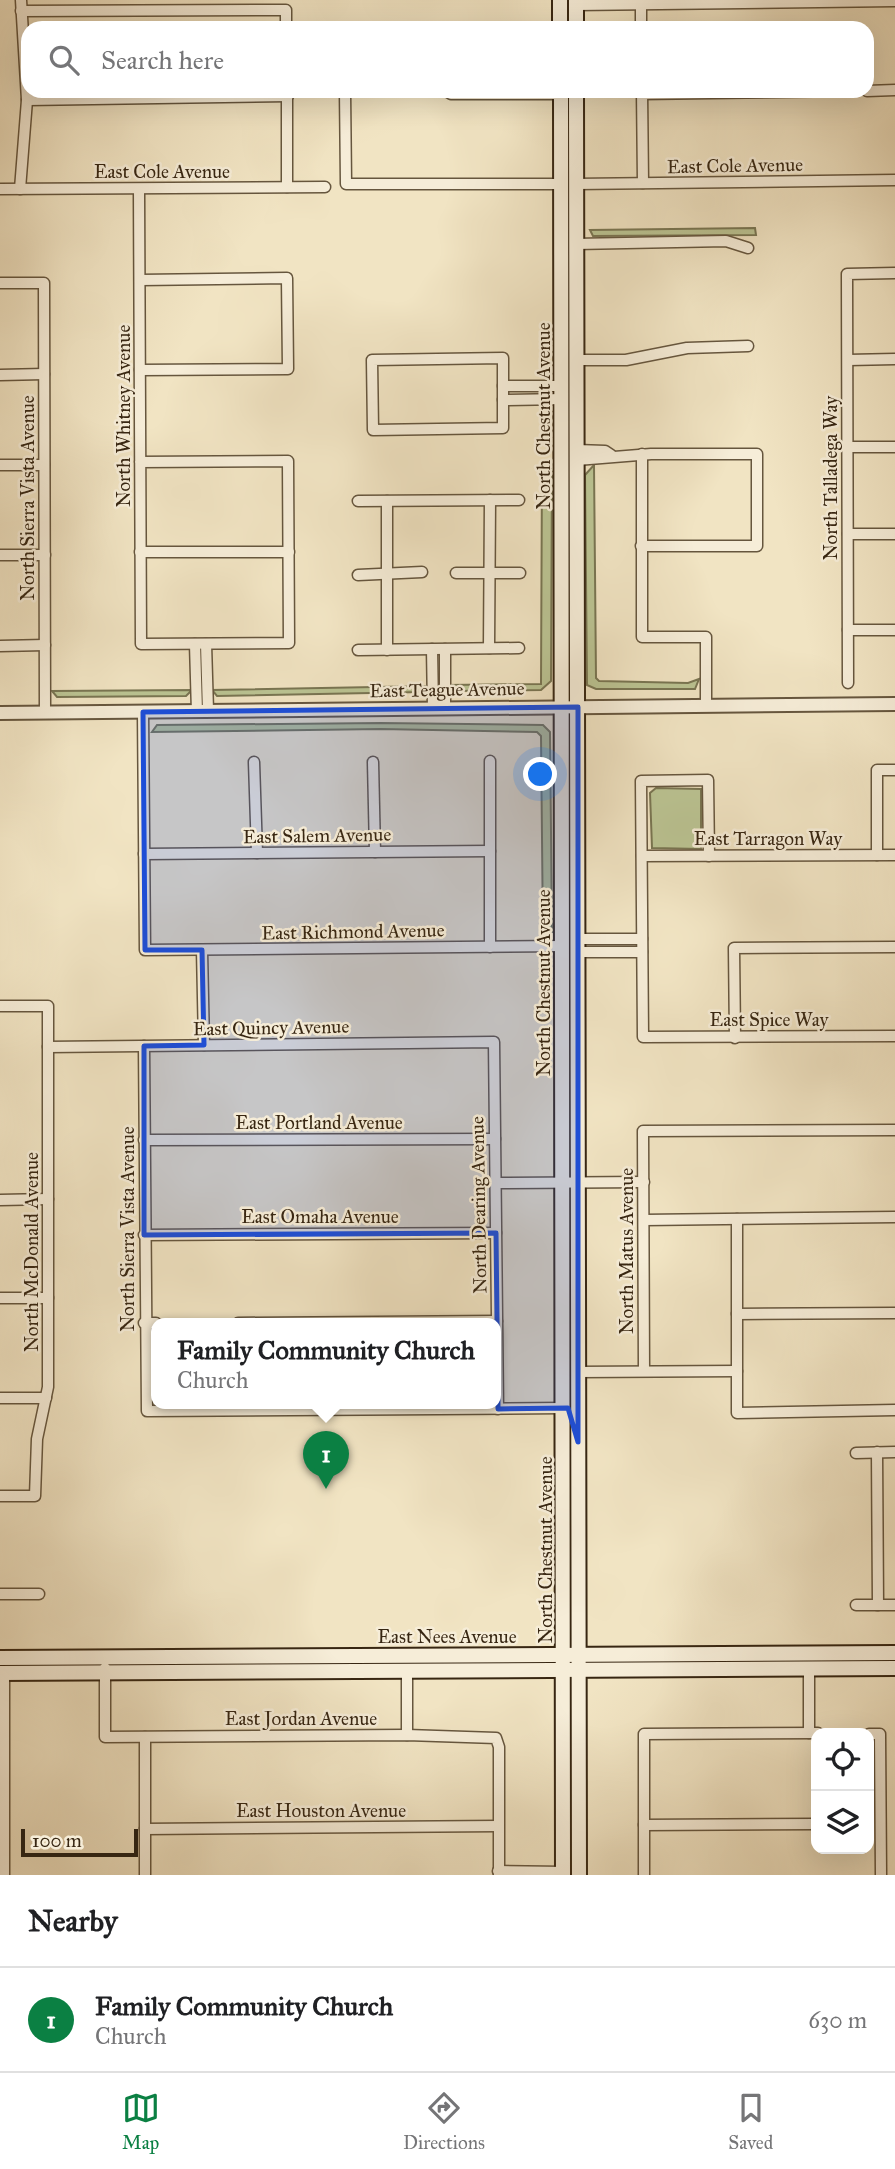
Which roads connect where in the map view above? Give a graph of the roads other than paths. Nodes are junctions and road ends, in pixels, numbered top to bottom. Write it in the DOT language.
graph roads {
  1 [pos="21,0"];
  2 [pos="560,0"];
  3 [pos="829,1"];
  4 [pos="895,1"];
  5 [pos="575,2"];
  6 [pos="641,4"];
  7 [pos="177,5"];
  8 [pos="21,11"];
  9 [pos="22,21"];
  10 [pos="286,21"];
  11 [pos="560,21"];
  12 [pos="576,21"];
  13 [pos="641,21"];
  14 [pos="895,90"];
  15 [pos="874,91"];
  16 [pos="114,98"];
  17 [pos="287,98"];
  18 [pos="345,98"];
  19 [pos="562,98"];
  20 [pos="575,98"];
  21 [pos="642,98"];
  22 [pos="27,100"];
  23 [pos="895,180"];
  24 [pos="643,183"];
  25 [pos="569,184"];
  26 [pos="287,187"];
  27 [pos="325,187"];
  28 [pos="20,189"];
  29 [pos="139,189"];
  30 [pos="0,190"];
  31 [pos="576,244"];
  32 [pos="748,248"];
  33 [pos="895,273"];
  34 [pos="140,279"];
  35 [pos="0,283"];
  36 [pos="748,346"];
  37 [pos="895,359"];
  38 [pos="577,360"];
  39 [pos="848,360"];
  40 [pos="140,370"];
  41 [pos="44,374"];
  42 [pos="0,375"];
  43 [pos="526,386"];
  44 [pos="503,387"];
  45 [pos="563,393"];
  46 [pos="503,400"];
  47 [pos="526,400"];
  48 [pos="848,447"];
  49 [pos="895,447"];
  50 [pos="642,454"];
  51 [pos="577,455"];
  52 [pos="140,462"];
  53 [pos="0,465"];
  54 [pos="44,465"];
  55 [pos="387,500"];
  56 [pos="490,500"];
  57 [pos="519,500"];
  58 [pos="358,501"];
  59 [pos="848,534"];
  60 [pos="895,534"];
  61 [pos="641,546"];
  62 [pos="140,552"];
  63 [pos="289,552"];
  64 [pos="0,555"];
  65 [pos="45,555"];
  66 [pos="422,572"];
  67 [pos="456,573"];
  68 [pos="490,573"];
  69 [pos="520,573"];
  70 [pos="387,574"];
  71 [pos="358,575"];
  72 [pos="848,630"];
  73 [pos="895,630"];
  74 [pos="201,644"];
  75 [pos="45,645"];
  76 [pos="0,646"];
  77 [pos="489,648"];
  78 [pos="519,648"];
  79 [pos="432,649"];
  80 [pos="445,649"];
  81 [pos="358,650"];
  82 [pos="387,650"];
  83 [pos="432,673"];
  84 [pos="445,673"];
  85 [pos="848,683"];
  86 [pos="895,704"];
  87 [pos="706,706"];
  88 [pos="561,707"];
  89 [pos="578,707"];
  90 [pos="439,708"];
  91 [pos="202,711"];
  92 [pos="45,712"];
  93 [pos="143,712"];
  94 [pos="0,713"];
  95 [pos="490,761"];
  96 [pos="254,762"];
  97 [pos="373,762"];
  98 [pos="895,770"];
  99 [pos="490,851"];
  100 [pos="375,852"];
  101 [pos="257,853"];
  102 [pos="144,854"];
  103 [pos="877,855"];
  104 [pos="895,855"];
  105 [pos="642,856"];
  106 [pos="709,856"];
  107 [pos="605,939"];
  108 [pos="642,939"];
  109 [pos="562,946"];
  110 [pos="579,946"];
  111 [pos="490,947"];
  112 [pos="895,947"];
  113 [pos="202,950"];
  114 [pos="642,951"];
  115 [pos="605,952"];
  116 [pos="0,1006"];
  117 [pos="895,1036"];
  118 [pos="735,1038"];
  119 [pos="494,1042"];
  120 [pos="204,1045"];
  121 [pos="144,1046"];
  122 [pos="48,1047"];
  123 [pos="579,1066"];
  124 [pos="895,1130"];
  125 [pos="495,1139"];
  126 [pos="144,1140"];
  127 [pos="643,1182"];
  128 [pos="495,1183"];
  129 [pos="562,1183"];
  130 [pos="579,1183"];
  131 [pos="48,1199"];
  132 [pos="0,1200"];
  133 [pos="895,1217"];
  134 [pos="737,1219"];
  135 [pos="644,1220"];
  136 [pos="496,1233"];
  137 [pos="144,1235"];
  138 [pos="0,1298"];
  139 [pos="48,1298"];
  140 [pos="895,1313"];
  141 [pos="737,1314"];
  142 [pos="497,1318"];
  143 [pos="151,1323"];
  144 [pos="144,1324"];
  145 [pos="645,1371"];
  146 [pos="737,1371"];
  147 [pos="578,1372"];
  148 [pos="0,1398"];
  149 [pos="46,1398"];
  150 [pos="563,1408"];
  151 [pos="498,1409"];
  152 [pos="501,1409"];
  153 [pos="895,1410"];
  154 [pos="578,1441"];
  155 [pos="856,1452"];
  156 [pos="877,1452"];
  157 [pos="895,1452"];
  158 [pos="0,1496"];
  159 [pos="0,1594"];
  160 [pos="39,1594"];
  161 [pos="856,1605"];
  162 [pos="878,1605"];
  163 [pos="895,1605"];
  164 [pos="895,1653"];
  165 [pos="392,1656"];
  166 [pos="105,1657"];
  167 [pos="571,1662"];
  168 [pos="1,1668"];
  169 [pos="809,1668"];
  170 [pos="895,1668"];
  171 [pos="407,1671"];
  172 [pos="285,1672"];
  173 [pos="105,1673"];
  174 [pos="814,1728"];
  175 [pos="811,1733"];
  176 [pos="874,1734"];
  177 [pos="407,1735"];
  178 [pos="145,1737"];
  179 [pos="874,1824"];
  180 [pos="881,1824"];
  181 [pos="644,1825"];
  182 [pos="811,1825"];
  183 [pos="498,1826"];
  184 [pos="145,1829"];
  185 [pos="498,1873"];
  186 [pos="565,1874"];
  187 [pos="4,1875"];
  188 [pos="145,1875"];
  189 [pos="579,1875"];
  190 [pos="644,1875"];
  191 [pos="881,1875"];
  1 -- 8 [label="street"];
  2 -- 11 [label="main road"];
  3 -- 4 [label="street"];
  3 -- 6 [label="street"];
  5 -- 6 [label="street"];
  5 -- 12 [label="main road"];
  6 -- 13 [label="street"];
  7 -- 8 [label="street"];
  7 -- 10 [label="street"];
  8 -- 9 [label="street"];
  14 -- 15 [label="street"];
  16 -- 22 [label="street"];
  17 -- 26 [label="street"];
  18 -- 25 [label="street, East Cole Avenue"];
  19 -- 25 [label="main road, North Chestnut Avenue"];
  20 -- 25 [label="main road, North Chestnut Avenue"];
  21 -- 24 [label="street"];
  22 -- 28 [label="street"];
  23 -- 24 [label="street, East Cole Avenue"];
  24 -- 25 [label="street, East Cole Avenue"];
  25 -- 31 [label="main road, North Chestnut Avenue"];
  25 -- 45 [label="main road, North Chestnut Avenue"];
  26 -- 27 [label="street, East Cole Avenue"];
  26 -- 29 [label="street, East Cole Avenue"];
  28 -- 29 [label="street, East Cole Avenue"];
  28 -- 30 [label="street, East Cole Avenue"];
  29 -- 34 [label="street, North Whitney Avenue"];
  31 -- 32 [label="street"];
  31 -- 38 [label="main road, North Chestnut Avenue"];
  33 -- 39 [label="street, North Talladega Way"];
  34 -- 40 [label="street, North Whitney Avenue"];
  34 -- 40 [label="street"];
  35 -- 41 [label="street, North Sierra Vista Avenue"];
  36 -- 38 [label="street"];
  37 -- 39 [label="street"];
  38 -- 51 [label="main road, North Chestnut Avenue"];
  39 -- 48 [label="street, North Talladega Way"];
  40 -- 52 [label="street, North Whitney Avenue"];
  41 -- 42 [label="street"];
  41 -- 54 [label="street, North Sierra Vista Avenue"];
  43 -- 44 [label="street"];
  43 -- 45 [label="street"];
  43 -- 47 [label="street"];
  44 -- 46 [label="street"];
  44 -- 46 [label="street"];
  45 -- 47 [label="street"];
  45 -- 51 [label="main road"];
  45 -- 88 [label="main road, North Chestnut Avenue"];
  46 -- 47 [label="street"];
  48 -- 49 [label="street"];
  48 -- 59 [label="street, North Talladega Way"];
  50 -- 51 [label="street"];
  50 -- 61 [label="street"];
  50 -- 61 [label="street"];
  51 -- 89 [label="main road, North Chestnut Avenue"];
  52 -- 62 [label="street, North Whitney Avenue"];
  52 -- 63 [label="street"];
  53 -- 54 [label="street"];
  54 -- 65 [label="street, North Sierra Vista Avenue"];
  55 -- 56 [label="street"];
  55 -- 58 [label="street"];
  55 -- 70 [label="street"];
  56 -- 57 [label="street"];
  56 -- 68 [label="street"];
  59 -- 60 [label="street"];
  59 -- 72 [label="street, North Talladega Way"];
  61 -- 87 [label="street"];
  62 -- 63 [label="street"];
  62 -- 74 [label="street, North Whitney Avenue"];
  63 -- 74 [label="street"];
  64 -- 65 [label="street"];
  65 -- 75 [label="street, North Sierra Vista Avenue"];
  66 -- 70 [label="street"];
  67 -- 68 [label="street"];
  68 -- 69 [label="street"];
  68 -- 77 [label="street"];
  70 -- 71 [label="street"];
  70 -- 82 [label="street"];
  72 -- 73 [label="street"];
  72 -- 85 [label="street, North Talladega Way"];
  74 -- 91 [label="street"];
  75 -- 76 [label="street"];
  75 -- 92 [label="street, North Sierra Vista Avenue"];
  77 -- 78 [label="street"];
  77 -- 80 [label="street"];
  79 -- 80 [label="street"];
  79 -- 82 [label="street"];
  79 -- 83 [label="street"];
  80 -- 84 [label="street"];
  81 -- 82 [label="street"];
  83 -- 84 [label="street"];
  83 -- 90 [label="street"];
  84 -- 90 [label="street"];
  86 -- 87 [label="street, East Teague Avenue"];
  87 -- 89 [label="street, East Teague Avenue"];
  88 -- 89 [label="street, East Teague Avenue"];
  88 -- 90 [label="street, East Teague Avenue"];
  88 -- 109 [label="main road, North Chestnut Avenue"];
  89 -- 110 [label="main road, North Chestnut Avenue"];
  90 -- 91 [label="street, East Teague Avenue"];
  91 -- 93 [label="street, East Teague Avenue"];
  92 -- 93 [label="street, East Teague Avenue"];
  92 -- 94 [label="street, East Teague Avenue"];
  93 -- 102 [label="street"];
  95 -- 99 [label="street"];
  96 -- 101 [label="street"];
  97 -- 100 [label="street"];
  98 -- 103 [label="street"];
  99 -- 100 [label="street, East Salem Avenue"];
  99 -- 111 [label="street"];
  100 -- 101 [label="street, East Salem Avenue"];
  101 -- 102 [label="street, East Salem Avenue"];
  102 -- 113 [label="street, East Richmond Avenue"];
  103 -- 104 [label="street, East Tarragon Way"];
  103 -- 106 [label="street, East Tarragon Way"];
  105 -- 106 [label="street, East Tarragon Way"];
  105 -- 106 [label="street"];
  105 -- 108 [label="street"];
  107 -- 108 [label="street"];
  107 -- 110 [label="street"];
  107 -- 115 [label="street"];
  108 -- 114 [label="street"];
  109 -- 111 [label="street, East Richmond Avenue"];
  109 -- 123 [label="main road"];
  109 -- 129 [label="main road, North Chestnut Avenue"];
  110 -- 115 [label="street"];
  110 -- 123 [label="main road, North Chestnut Avenue"];
  111 -- 113 [label="street, East Richmond Avenue"];
  112 -- 118 [label="street"];
  113 -- 120 [label="street"];
  114 -- 115 [label="street"];
  114 -- 118 [label="street, East Spice Way"];
  116 -- 122 [label="street, North McDonald Avenue"];
  117 -- 118 [label="street, East Spice Way"];
  119 -- 120 [label="street, East Quincy Avenue"];
  119 -- 125 [label="street, North Dearing Avenue"];
  120 -- 121 [label="street, East Quincy Avenue"];
  121 -- 122 [label="street, East Quincy Avenue"];
  121 -- 126 [label="street, North Sierra Vista Avenue"];
  122 -- 131 [label="street, North McDonald Avenue"];
  123 -- 130 [label="main road, North Chestnut Avenue"];
  124 -- 127 [label="street, North Matus Avenue"];
  125 -- 126 [label="street, East Portland Avenue"];
  125 -- 128 [label="street, North Dearing Avenue"];
  126 -- 137 [label="street, North Sierra Vista Avenue"];
  127 -- 130 [label="street"];
  127 -- 135 [label="street, North Matus Avenue"];
  128 -- 129 [label="street"];
  128 -- 136 [label="street, North Dearing Avenue"];
  129 -- 130 [label="street"];
  129 -- 150 [label="main road, North Chestnut Avenue"];
  130 -- 147 [label="main road, North Chestnut Avenue"];
  131 -- 132 [label="street"];
  131 -- 139 [label="street, North McDonald Avenue"];
  133 -- 134 [label="street"];
  134 -- 135 [label="street"];
  134 -- 141 [label="street"];
  135 -- 145 [label="street, North Matus Avenue"];
  136 -- 137 [label="street, East Omaha Avenue"];
  136 -- 142 [label="street, North Dearing Avenue"];
  137 -- 144 [label="street, North Sierra Vista Avenue"];
  138 -- 139 [label="street"];
  139 -- 149 [label="street, North McDonald Avenue"];
  140 -- 141 [label="street"];
  141 -- 146 [label="street"];
  143 -- 144 [label="street"];
  144 -- 151 [label="street, North Sierra Vista Avenue"];
  145 -- 146 [label="street"];
  145 -- 147 [label="street"];
  146 -- 153 [label="street"];
  147 -- 154 [label="main road, North Chestnut Avenue"];
  148 -- 149 [label="street"];
  149 -- 158 [label="street, North McDonald Avenue"];
  150 -- 152 [label="street"];
  150 -- 154 [label="main road"];
  150 -- 167 [label="main road, North Chestnut Avenue"];
  154 -- 167 [label="main road, North Chestnut Avenue"];
  155 -- 156 [label="street"];
  156 -- 157 [label="street"];
  156 -- 162 [label="street"];
  159 -- 160 [label="street"];
  161 -- 162 [label="street"];
  162 -- 163 [label="street"];
  164 -- 167 [label="main road, East Nees Avenue"];
  164 -- 169 [label="main road"];
  165 -- 166 [label="main road, East Nees Avenue"];
  165 -- 167 [label="main road, East Nees Avenue"];
  165 -- 172 [label="main road"];
  166 -- 168 [label="main road, East Nees Avenue"];
  166 -- 173 [label="street"];
  167 -- 169 [label="main road, East Nees Avenue"];
  167 -- 171 [label="main road, East Nees Avenue"];
  167 -- 186 [label="main road, North Chestnut Avenue"];
  167 -- 189 [label="main road, North Chestnut Avenue"];
  168 -- 173 [label="main road, East Nees Avenue"];
  168 -- 187 [label="street"];
  169 -- 170 [label="main road, East Nees Avenue"];
  169 -- 174 [label="street"];
  171 -- 172 [label="main road, East Nees Avenue"];
  171 -- 177 [label="street"];
  172 -- 173 [label="main road, East Nees Avenue"];
  173 -- 178 [label="street, East Jordan Avenue"];
  175 -- 181 [label="street"];
  176 -- 180 [label="street"];
  177 -- 178 [label="street, East Jordan Avenue"];
  177 -- 183 [label="street, East Jordan Avenue"];
  178 -- 184 [label="street"];
  179 -- 180 [label="street"];
  180 -- 191 [label="street"];
  181 -- 182 [label="street"];
  181 -- 190 [label="street"];
  183 -- 184 [label="street, East Houston Avenue"];
  183 -- 185 [label="street"];
  184 -- 188 [label="street"];
  185 -- 186 [label="street"];
}
